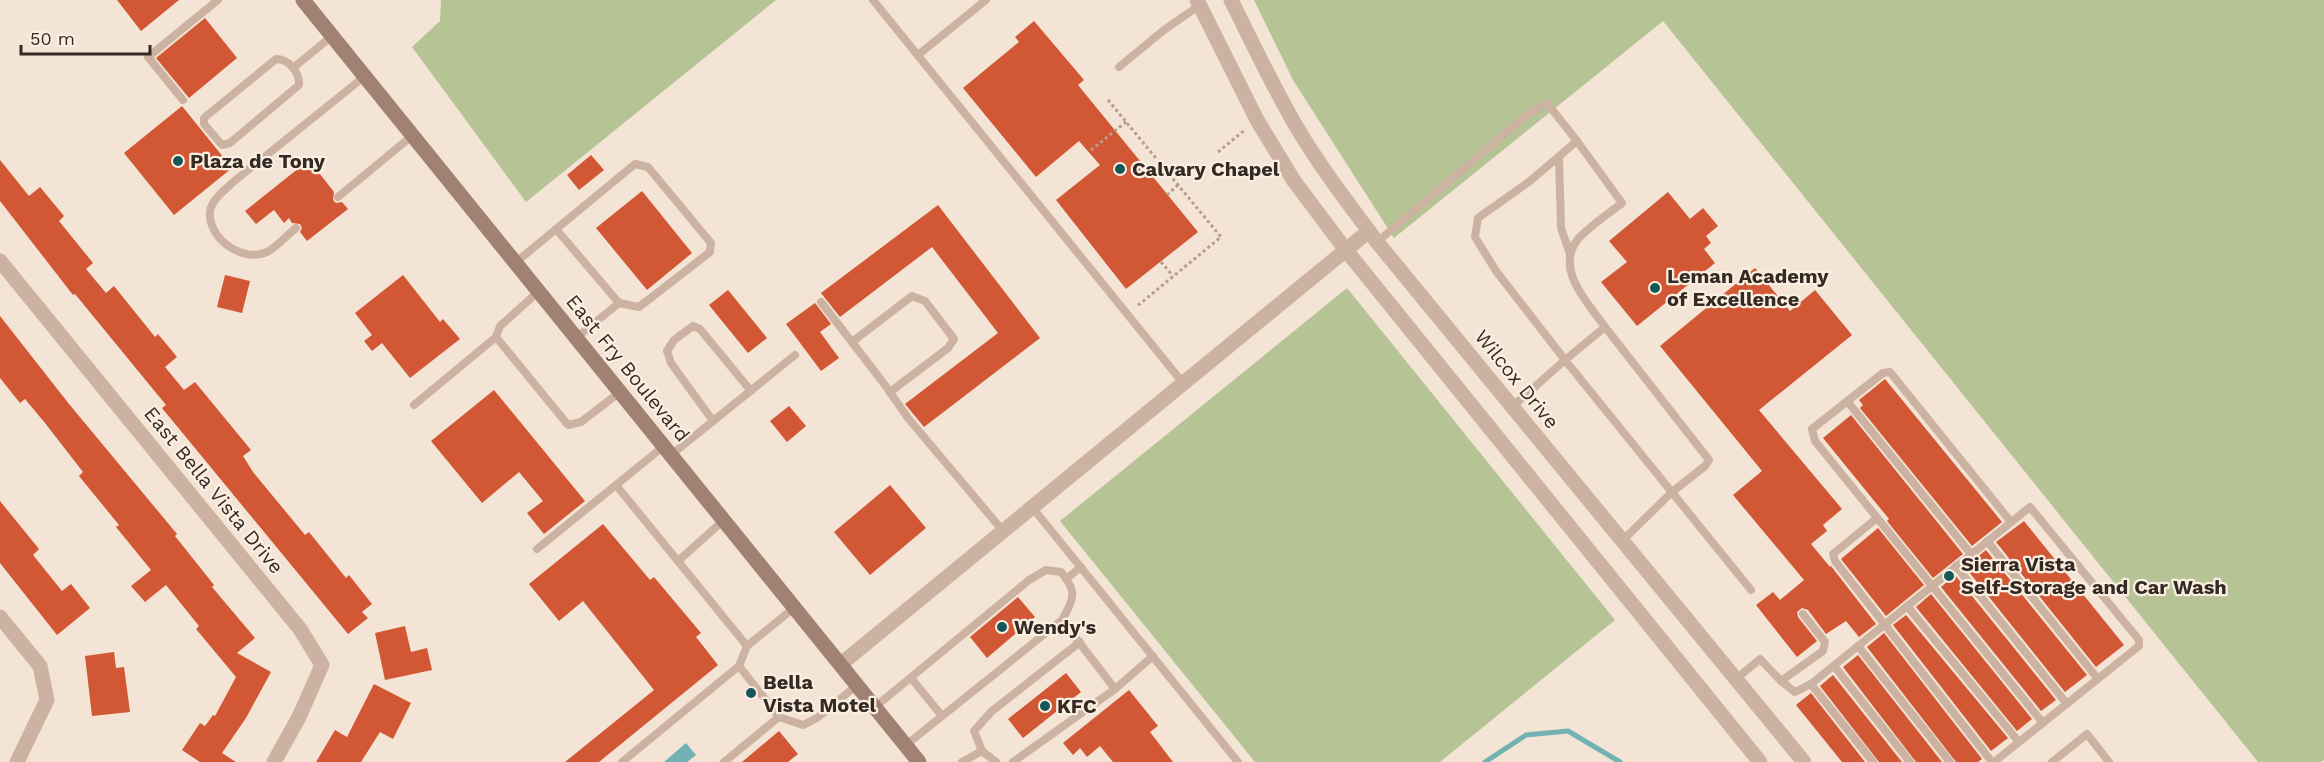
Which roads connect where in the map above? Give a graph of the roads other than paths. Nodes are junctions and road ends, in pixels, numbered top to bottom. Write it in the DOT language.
graph roads {
  1 [pos="218,0"];
  2 [pos="303,0"];
  3 [pos="873,0"];
  4 [pos="986,0"];
  5 [pos="1231,0"];
  6 [pos="1198,2"];
  7 [pos="332,36"];
  8 [pos="918,55"];
  9 [pos="1119,67"];
  10 [pos="293,68"];
  11 [pos="365,76"];
  12 [pos="183,100"];
  13 [pos="412,135"];
  14 [pos="1577,141"];
  15 [pos="1559,157"];
  16 [pos="338,197"];
  17 [pos="296,228"];
  18 [pos="556,229"];
  19 [pos="1373,237"];
  20 [pos="1346,249"];
  21 [pos="1570,254"];
  22 [pos="0,261"];
  23 [pos="515,263"];
  24 [pos="538,291"];
  25 [pos="820,302"];
  26 [pos="619,303"];
  27 [pos="1605,327"];
  28 [pos="496,337"];
  29 [pos="576,338"];
  30 [pos="852,342"];
  31 [pos="795,355"];
  32 [pos="1565,360"];
  33 [pos="1183,383"];
  34 [pos="751,391"];
  35 [pos="620,392"];
  36 [pos="890,392"];
  37 [pos="1847,401"];
  38 [pos="414,405"];
  39 [pos="1512,407"];
  40 [pos="713,421"];
  41 [pos="667,450"];
  42 [pos="616,485"];
  43 [pos="1672,492"];
  44 [pos="1032,507"];
  45 [pos="1877,518"];
  46 [pos="724,520"];
  47 [pos="2011,522"];
  48 [pos="1003,531"];
  49 [pos="1622,541"];
  50 [pos="1987,542"];
  51 [pos="537,549"];
  52 [pos="1971,554"];
  53 [pos="678,561"];
  54 [pos="1956,566"];
  55 [pos="1081,567"];
  56 [pos="1066,579"];
  57 [pos="1932,586"];
  58 [pos="1751,590"];
  59 [pos="1907,606"];
  60 [pos="795,608"];
  61 [pos="1803,614"];
  62 [pos="0,617"];
  63 [pos="1062,620"];
  64 [pos="1884,625"];
  65 [pos="1080,642"];
  66 [pos="747,646"];
  67 [pos="1858,646"];
  68 [pos="1153,657"];
  69 [pos="841,664"];
  70 [pos="739,666"];
  71 [pos="1834,666"];
  72 [pos="911,678"];
  73 [pos="1736,679"];
  74 [pos="2098,679"];
  75 [pos="1781,681"];
  76 [pos="1811,684"];
  77 [pos="857,685"];
  78 [pos="1115,689"];
  79 [pos="2067,704"];
  80 [pos="875,707"];
  81 [pos="942,716"];
  82 [pos="779,717"];
  83 [pos="2043,723"];
  84 [pos="2019,742"];
  85 [pos="906,745"];
  86 [pos="982,751"];
  87 [pos="17,762"];
  88 [pos="274,762"];
  89 [pos="622,762"];
  90 [pos="724,762"];
  91 [pos="919,762"];
  92 [pos="962,762"];
  93 [pos="996,762"];
  94 [pos="1013,762"];
  95 [pos="1238,762"];
  96 [pos="1760,762"];
  97 [pos="1804,762"];
  98 [pos="1873,762"];
  99 [pos="1910,762"];
  100 [pos="1950,762"];
  101 [pos="1993,762"];
  102 [pos="2052,762"];
  103 [pos="2109,762"];
  1 -- 12 [label="lane"];
  2 -- 7 [label="main road, East Fry Boulevard"];
  3 -- 8 [label="lane"];
  4 -- 8 [label="lane"];
  5 -- 19 [label="street, Wilcox Drive"];
  6 -- 9 [label="lane"];
  6 -- 20 [label="street"];
  7 -- 10 [label="lane"];
  7 -- 11 [label="main road, East Fry Boulevard"];
  8 -- 33 [label="lane"];
  10 -- 10 [label="lane"];
  11 -- 13 [label="main road, East Fry Boulevard"];
  11 -- 17 [label="lane"];
  13 -- 16 [label="lane"];
  13 -- 23 [label="main road, East Fry Boulevard"];
  14 -- 15 [label="lane"];
  14 -- 19 [label="lane"];
  14 -- 21 [label="lane"];
  15 -- 21 [label="lane"];
  15 -- 32 [label="lane"];
  18 -- 23 [label="lane"];
  18 -- 26 [label="lane"];
  18 -- 26 [label="lane"];
  19 -- 20 [label="street"];
  19 -- 39 [label="street, Wilcox Drive"];
  20 -- 33 [label="street"];
  20 -- 96 [label="street"];
  21 -- 27 [label="lane"];
  22 -- 88 [label="street, East Bella Vista Drive"];
  23 -- 24 [label="main road, East Fry Boulevard"];
  24 -- 28 [label="lane"];
  24 -- 29 [label="main road, East Fry Boulevard"];
  25 -- 30 [label="lane"];
  26 -- 29 [label="lane"];
  27 -- 32 [label="lane"];
  27 -- 43 [label="lane"];
  28 -- 35 [label="lane"];
  28 -- 38 [label="lane"];
  29 -- 35 [label="main road, East Fry Boulevard"];
  30 -- 36 [label="lane"];
  30 -- 36 [label="lane"];
  31 -- 34 [label="lane"];
  32 -- 39 [label="lane"];
  32 -- 43 [label="lane"];
  33 -- 44 [label="street"];
  34 -- 40 [label="lane"];
  34 -- 40 [label="lane"];
  35 -- 41 [label="main road, East Fry Boulevard"];
  36 -- 48 [label="lane"];
  37 -- 45 [label="lane"];
  37 -- 47 [label="lane"];
  37 -- 52 [label="lane"];
  39 -- 49 [label="street, Wilcox Drive"];
  40 -- 41 [label="lane"];
  41 -- 42 [label="lane"];
  41 -- 46 [label="main road, East Fry Boulevard"];
  42 -- 51 [label="lane"];
  42 -- 53 [label="lane"];
  43 -- 49 [label="lane"];
  43 -- 58 [label="lane"];
  44 -- 48 [label="street"];
  44 -- 55 [label="lane"];
  45 -- 57 [label="lane"];
  45 -- 64 [label="lane"];
  46 -- 53 [label="lane"];
  46 -- 60 [label="main road, East Fry Boulevard"];
  47 -- 50 [label="lane"];
  47 -- 74 [label="lane"];
  48 -- 69 [label="street"];
  49 -- 73 [label="street, Wilcox Drive"];
  50 -- 52 [label="lane"];
  50 -- 74 [label="lane"];
  52 -- 54 [label="lane"];
  53 -- 66 [label="lane"];
  54 -- 57 [label="lane"];
  54 -- 79 [label="lane"];
  55 -- 56 [label="lane"];
  55 -- 68 [label="lane"];
  56 -- 63 [label="lane"];
  56 -- 72 [label="lane"];
  57 -- 59 [label="lane"];
  57 -- 83 [label="lane"];
  59 -- 64 [label="lane"];
  59 -- 84 [label="lane"];
  60 -- 66 [label="lane"];
  60 -- 69 [label="main road, East Fry Boulevard"];
  61 -- 75 [label="lane"];
  62 -- 87 [label="street"];
  63 -- 65 [label="lane"];
  63 -- 81 [label="lane"];
  64 -- 67 [label="lane"];
  64 -- 101 [label="lane"];
  65 -- 78 [label="lane"];
  65 -- 86 [label="lane"];
  66 -- 70 [label="lane"];
  67 -- 71 [label="lane"];
  67 -- 100 [label="lane"];
  68 -- 78 [label="lane"];
  68 -- 95 [label="lane"];
  69 -- 77 [label="main road, East Fry Boulevard"];
  70 -- 82 [label="lane"];
  70 -- 89 [label="lane"];
  71 -- 76 [label="lane"];
  71 -- 99 [label="lane"];
  72 -- 80 [label="lane"];
  72 -- 81 [label="lane"];
  73 -- 75 [label="lane"];
  73 -- 97 [label="street, Wilcox Drive"];
  74 -- 79 [label="lane"];
  75 -- 76 [label="lane"];
  76 -- 98 [label="lane"];
  77 -- 80 [label="main road, East Fry Boulevard"];
  77 -- 82 [label="lane"];
  78 -- 94 [label="lane"];
  79 -- 83 [label="lane"];
  80 -- 85 [label="main road, East Fry Boulevard"];
  81 -- 85 [label="lane"];
  82 -- 90 [label="lane"];
  83 -- 84 [label="lane"];
  84 -- 101 [label="lane"];
  85 -- 91 [label="main road, East Fry Boulevard"];
  86 -- 92 [label="lane"];
  86 -- 93 [label="lane"];
  102 -- 103 [label="lane"];
}
